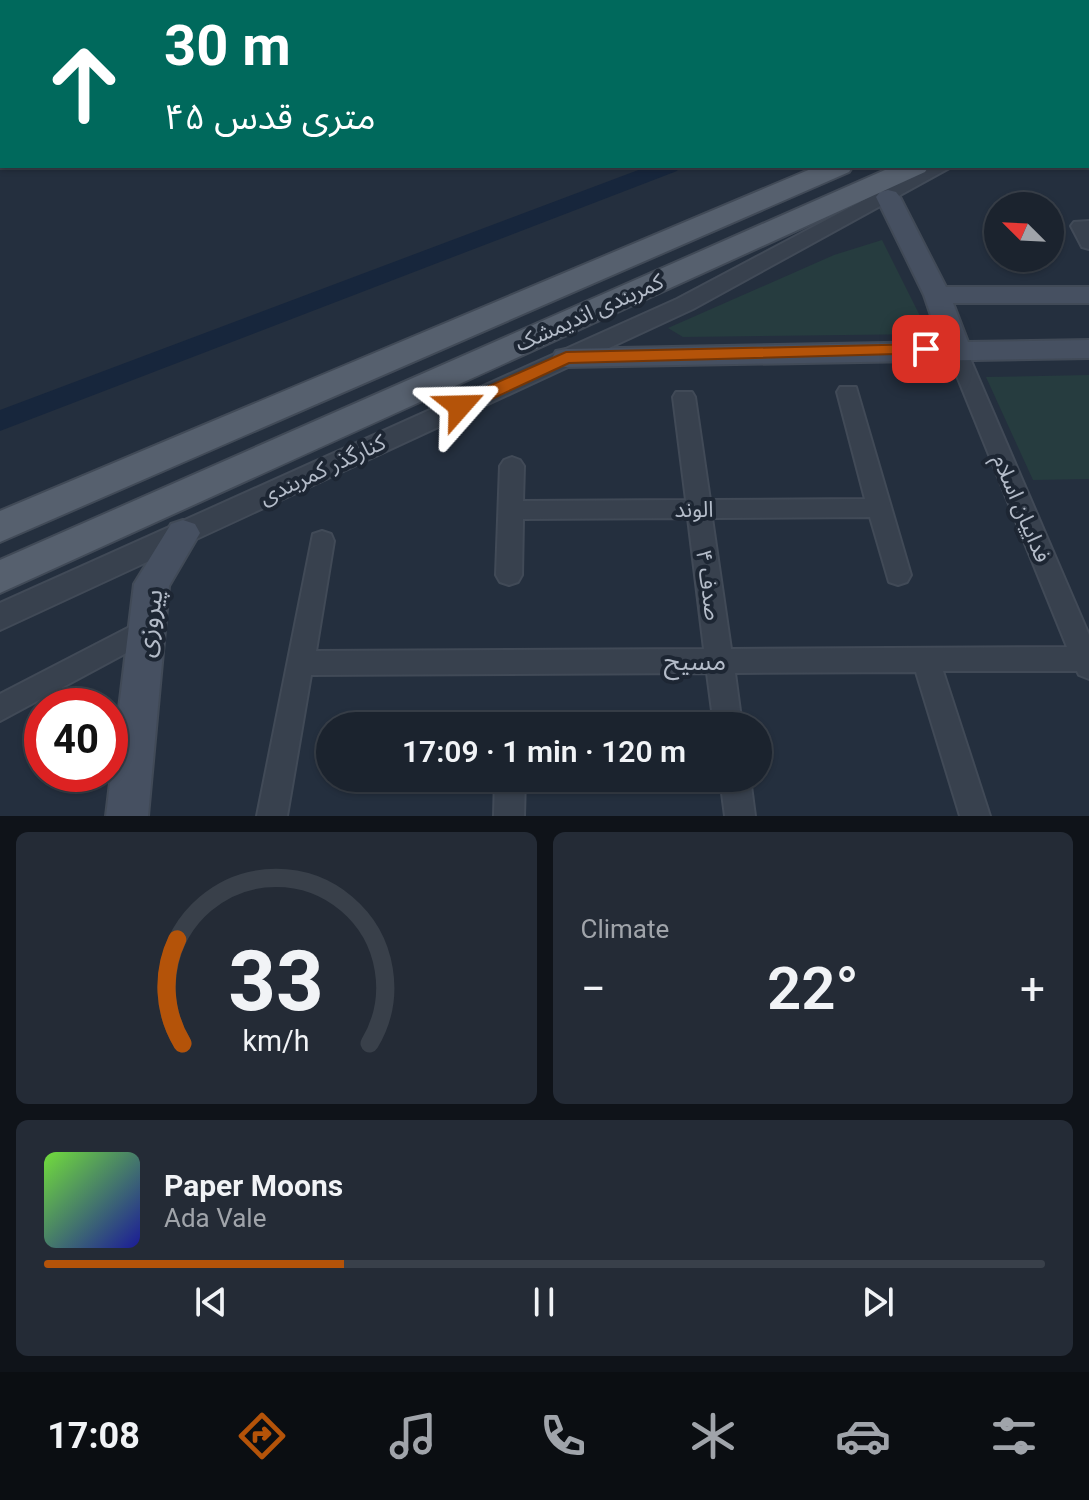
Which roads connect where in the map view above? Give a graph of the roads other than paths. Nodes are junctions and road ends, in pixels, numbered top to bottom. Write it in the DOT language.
graph roads {
  1 [pos="835,168"];
  2 [pos="912,168"];
  3 [pos="939,168"];
  4 [pos="888,197"];
  5 [pos="1089,226"];
  6 [pos="1089,243"];
  7 [pos="937,295"];
  8 [pos="1089,295"];
  9 [pos="956,349"];
  10 [pos="1089,349"];
  11 [pos="566,358"];
  12 [pos="848,392"];
  13 [pos="684,397"];
  14 [pos="512,466"];
  15 [pos="878,508"];
  16 [pos="698,509"];
  17 [pos="511,510"];
  18 [pos="0,527"];
  19 [pos="183,533"];
  20 [pos="322,541"];
  21 [pos="509,575"];
  22 [pos="898,575"];
  23 [pos="0,577"];
  24 [pos="0,617"];
  25 [pos="147,629"];
  26 [pos="926,660"];
  27 [pos="719,661"];
  28 [pos="1088,662"];
  29 [pos="300,663"];
  30 [pos="0,708"];
  31 [pos="726,712"];
  32 [pos="510,792"];
  33 [pos="737,792"];
  34 [pos="127,816"];
  35 [pos="272,816"];
  36 [pos="509,816"];
  37 [pos="740,816"];
  38 [pos="975,816"];
  1 -- 18 [label="main road, کمربندی اندیمشک"];
  2 -- 23 [label="main road, کمربندی اندیمشک"];
  3 -- 4 [label="street, کنارگذر کمربندی"];
  4 -- 7 [label="main road"];
  4 -- 11 [label="street, کنارگذر کمربندی"];
  5 -- 6 [label="street"];
  7 -- 8 [label="main road"];
  7 -- 9 [label="main road"];
  9 -- 10 [label="main road"];
  9 -- 11 [label="main road"];
  9 -- 28 [label="street, فداییان اسلام"];
  11 -- 19 [label="street, کنارگذر کمربندی"];
  12 -- 15 [label="street"];
  13 -- 16 [label="street, صدف ۴"];
  14 -- 17 [label="street"];
  15 -- 16 [label="street, الوند"];
  15 -- 22 [label="street"];
  16 -- 17 [label="street, الوند"];
  16 -- 27 [label="street, صدف ۴"];
  17 -- 21 [label="street"];
  19 -- 24 [label="street, کنارگذر کمربندی"];
  19 -- 25 [label="main road, پیروزی"];
  20 -- 29 [label="street"];
  25 -- 30 [label="street"];
  25 -- 34 [label="main road, پیروزی"];
  26 -- 27 [label="street, مسیح"];
  26 -- 28 [label="street, مسیح"];
  26 -- 38 [label="street"];
  27 -- 29 [label="street, مسیح"];
  27 -- 31 [label="street, صدف ۴"];
  29 -- 35 [label="street"];
  32 -- 36 [label="street"];
  33 -- 37 [label="street"];
}
